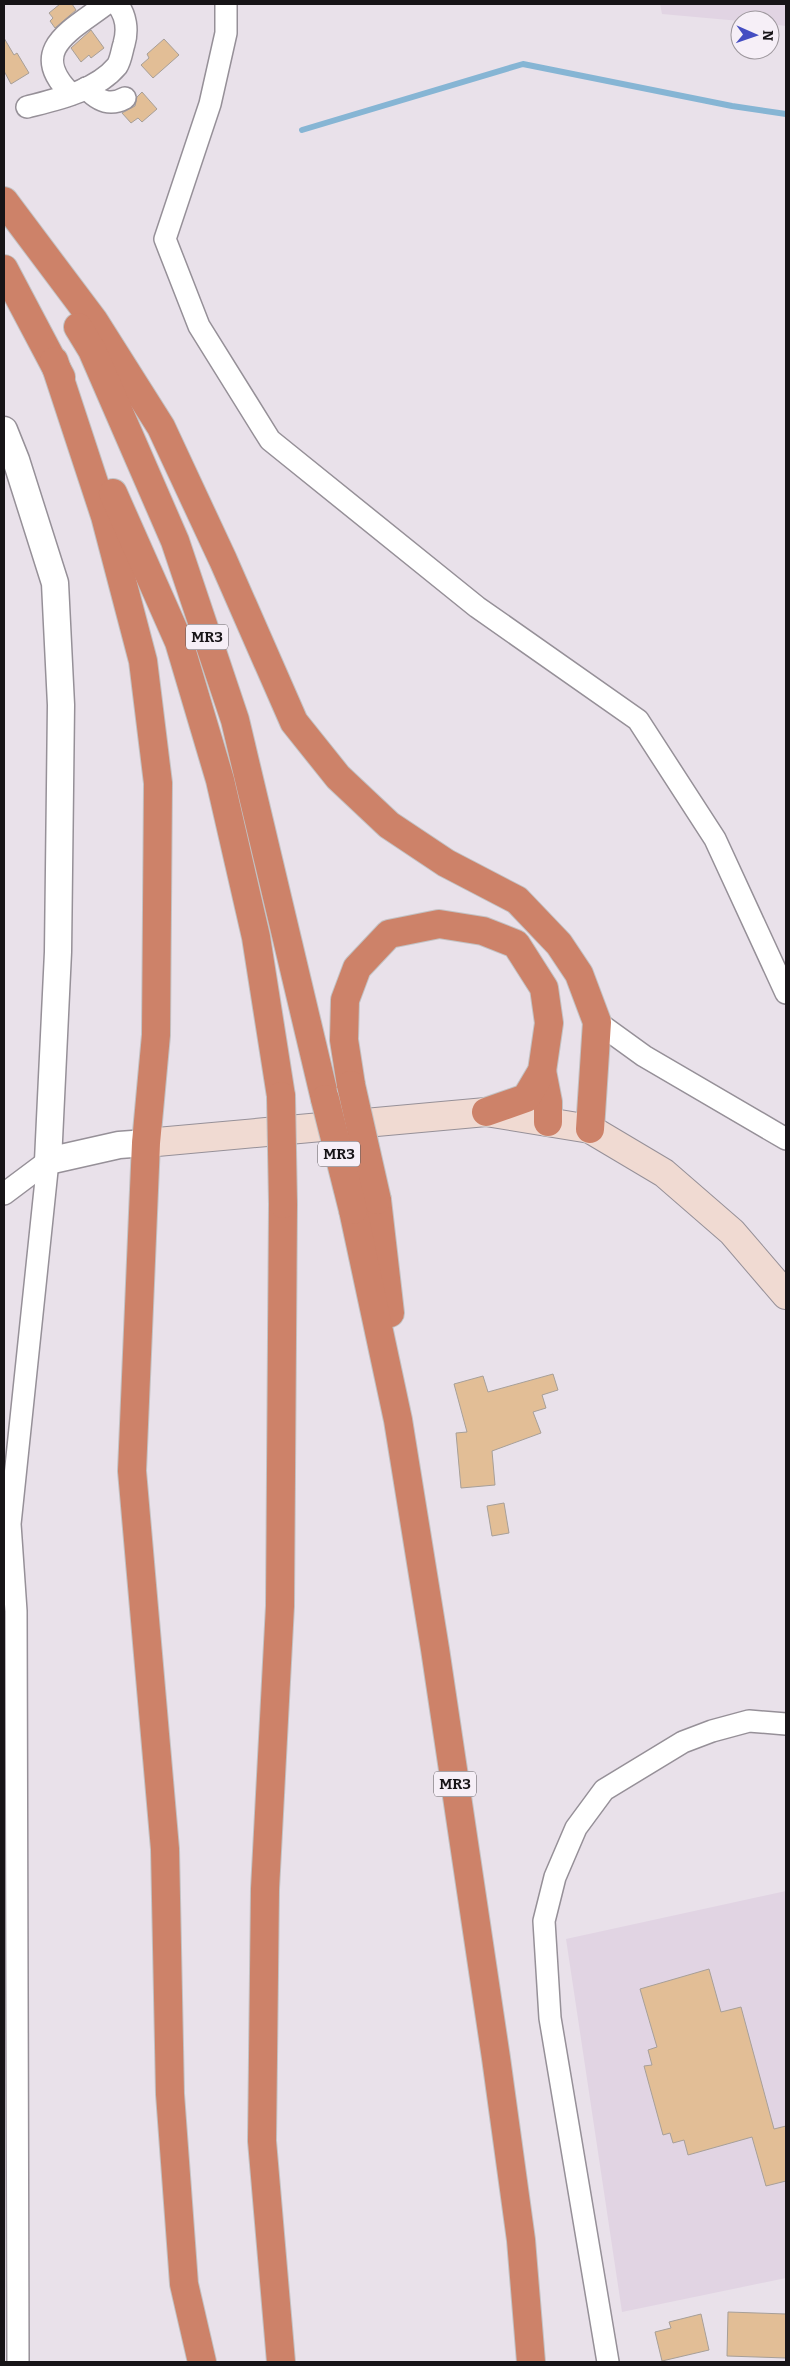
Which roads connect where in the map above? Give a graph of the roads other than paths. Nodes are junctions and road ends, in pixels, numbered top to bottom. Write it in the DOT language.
graph roads {
  1 [pos="106,4"];
  2 [pos="116,4"];
  3 [pos="226,4"];
  4 [pos="79,91"];
  5 [pos="125,98"];
  6 [pos="27,107"];
  7 [pos="4,201"];
  8 [pos="4,207"];
  9 [pos="4,269"];
  10 [pos="54,361"];
  11 [pos="4,430"];
  12 [pos="786,993"];
  13 [pos="596,1022"];
  14 [pos="542,1072"];
  15 [pos="486,1112"];
  16 [pos="548,1122"];
  17 [pos="590,1129"];
  18 [pos="786,1139"];
  19 [pos="146,1143"];
  20 [pos="48,1161"];
  21 [pos="4,1194"];
  22 [pos="365,1205"];
  23 [pos="786,1296"];
  24 [pos="786,1724"];
  25 [pos="18,2362"];
  26 [pos="202,2362"];
  27 [pos="280,2362"];
  28 [pos="530,2362"];
  29 [pos="608,2362"];
  1 -- 4 [label="street"];
  2 -- 4 [label="street"];
  3 -- 12 [label="street"];
  4 -- 5 [label="street"];
  4 -- 6 [label="street"];
  7 -- 13 [label="highway"];
  8 -- 22 [label="highway, MR3, bridge"];
  9 -- 10 [label="highway, MR3"];
  10 -- 19 [label="highway"];
  10 -- 27 [label="highway, MR3, bridge"];
  11 -- 20 [label="street"];
  13 -- 17 [label="highway"];
  13 -- 18 [label="street"];
  14 -- 15 [label="highway"];
  14 -- 16 [label="highway"];
  14 -- 22 [label="highway, bridge"];
  15 -- 16 [label="main road"];
  15 -- 19 [label="main road"];
  16 -- 17 [label="main road"];
  17 -- 23 [label="main road"];
  19 -- 20 [label="street"];
  19 -- 26 [label="highway"];
  20 -- 21 [label="street"];
  20 -- 25 [label="street"];
  22 -- 28 [label="highway, MR3"];
  24 -- 29 [label="street"];
}
